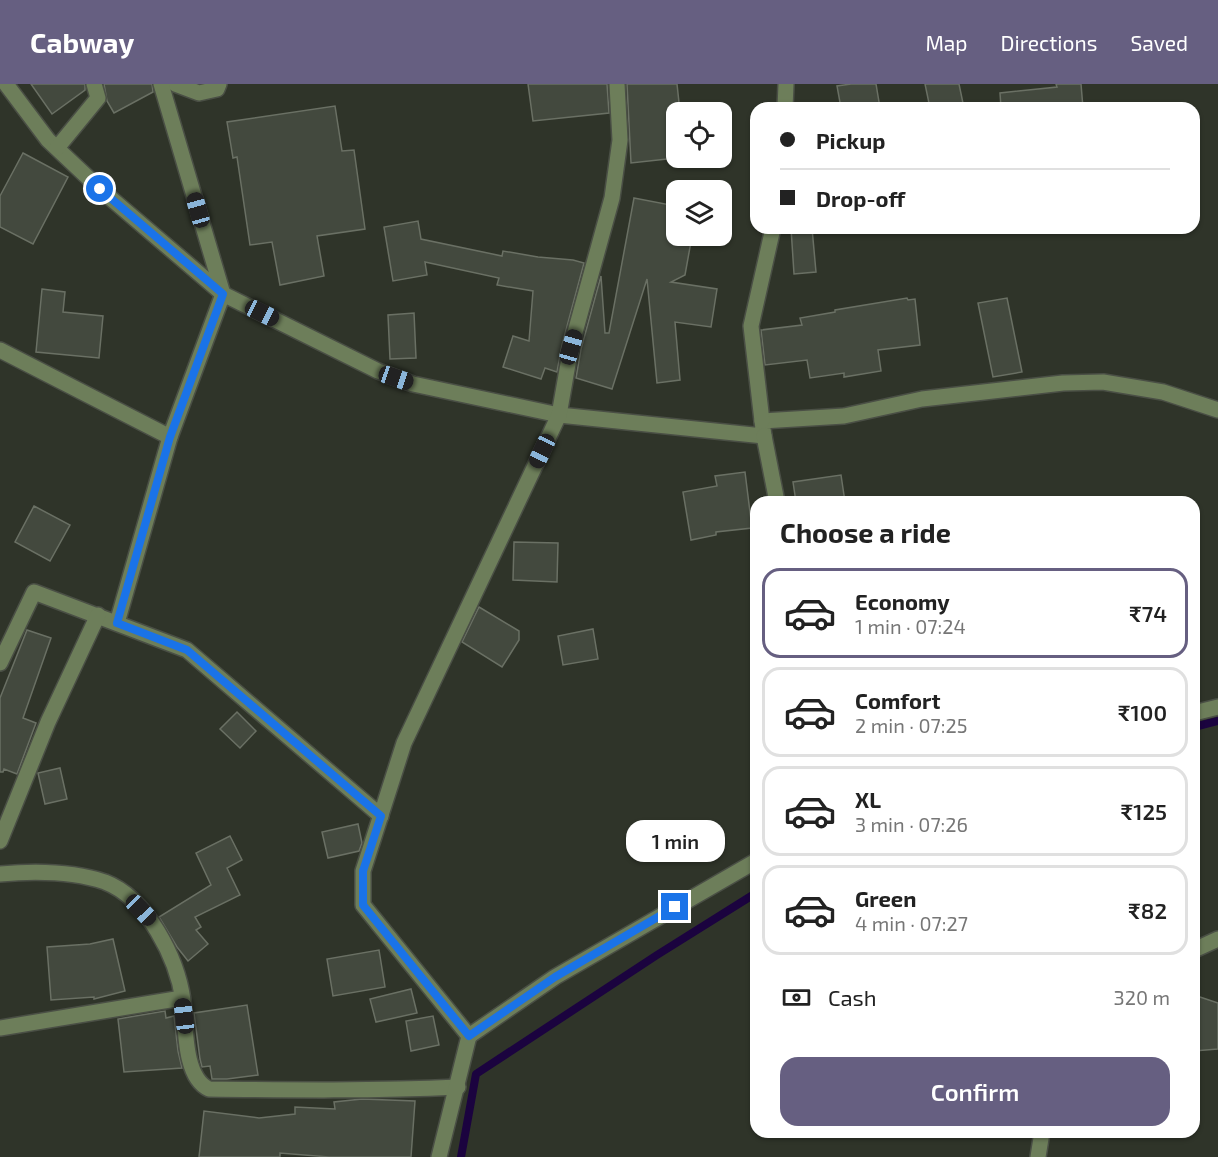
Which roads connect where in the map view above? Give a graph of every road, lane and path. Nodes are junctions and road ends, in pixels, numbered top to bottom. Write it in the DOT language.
graph roads {
  1 [pos="6,84"];
  2 [pos="94,84"];
  3 [pos="161,84"];
  4 [pos="175,84"];
  5 [pos="219,84"];
  6 [pos="617,84"];
  7 [pos="786,84"];
  8 [pos="785,102"];
  9 [pos="57,148"];
  10 [pos="772,234"];
  11 [pos="223,294"];
  12 [pos="0,350"];
  13 [pos="1218,410"];
  14 [pos="559,416"];
  15 [pos="763,429"];
  16 [pos="170,437"];
  17 [pos="776,496"];
  18 [pos="98,615"];
  19 [pos="117,623"];
  20 [pos="0,663"];
  21 [pos="1218,707"];
  22 [pos="1200,712"];
  23 [pos="381,816"];
  24 [pos="0,841"];
  25 [pos="750,864"];
  26 [pos="0,874"];
  27 [pos="1218,939"];
  28 [pos="1200,948"];
  29 [pos="182,998"];
  30 [pos="0,1028"];
  31 [pos="469,1036"];
  32 [pos="458,1087"];
  33 [pos="1041,1138"];
  34 [pos="439,1157"];
  35 [pos="1038,1157"];
  1 -- 9 [label="street"];
  2 -- 9 [label="street"];
  3 -- 11 [label="street"];
  4 -- 5 [label="street"];
  6 -- 14 [label="street"];
  7 -- 8 [label="street"];
  9 -- 11 [label="street"];
  10 -- 15 [label="street"];
  11 -- 14 [label="street"];
  11 -- 16 [label="street"];
  12 -- 16 [label="street"];
  13 -- 15 [label="street"];
  14 -- 15 [label="street"];
  14 -- 23 [label="street"];
  15 -- 17 [label="street"];
  16 -- 19 [label="street"];
  18 -- 19 [label="street"];
  18 -- 20 [label="street"];
  18 -- 24 [label="street"];
  19 -- 23 [label="street"];
  21 -- 22 [label="street"];
  23 -- 31 [label="street"];
  25 -- 31 [label="street"];
  26 -- 29 [label="street"];
  27 -- 28 [label="street"];
  29 -- 30 [label="street"];
  29 -- 32 [label="street"];
  31 -- 32 [label="street"];
  32 -- 34 [label="street"];
  33 -- 35 [label="street"];
}
